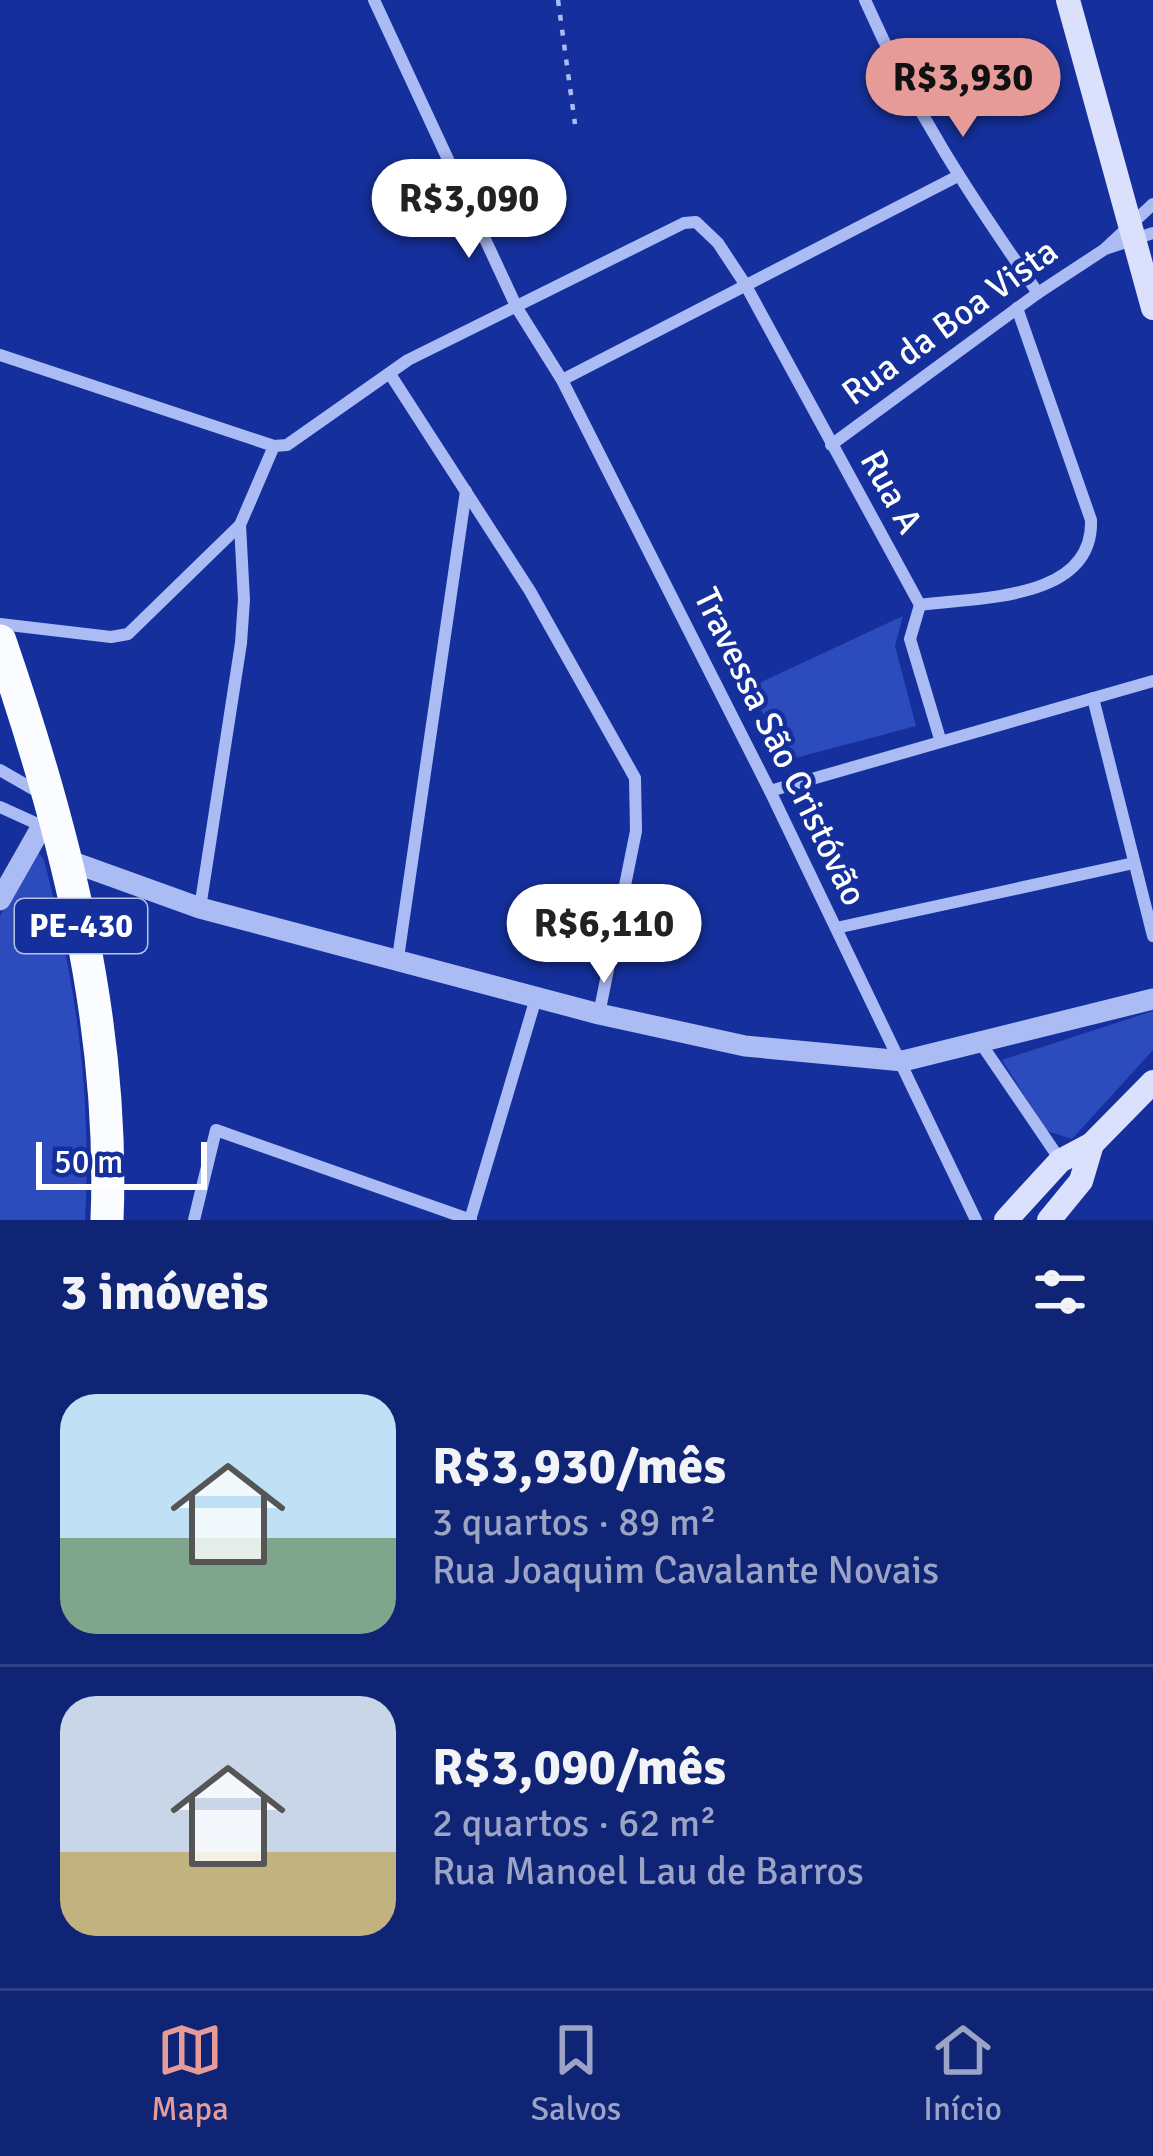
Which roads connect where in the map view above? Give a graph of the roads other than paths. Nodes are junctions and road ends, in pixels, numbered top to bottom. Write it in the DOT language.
graph roads {
  1 [pos="374,0"];
  2 [pos="866,0"];
  3 [pos="1068,0"];
  4 [pos="956,177"];
  5 [pos="1153,204"];
  6 [pos="1139,231"];
  7 [pos="745,284"];
  8 [pos="1038,293"];
  9 [pos="517,308"];
  10 [pos="1017,308"];
  11 [pos="1153,308"];
  12 [pos="0,355"];
  13 [pos="390,374"];
  14 [pos="562,380"];
  15 [pos="831,445"];
  16 [pos="274,446"];
  17 [pos="466,491"];
  18 [pos="240,525"];
  19 [pos="920,605"];
  20 [pos="0,624"];
  21 [pos="0,640"];
  22 [pos="1153,681"];
  23 [pos="1093,698"];
  24 [pos="940,740"];
  25 [pos="0,770"];
  26 [pos="770,791"];
  27 [pos="0,807"];
  28 [pos="52,828"];
  29 [pos="1134,863"];
  30 [pos="0,899"];
  31 [pos="200,908"];
  32 [pos="836,928"];
  33 [pos="1153,936"];
  34 [pos="398,958"];
  35 [pos="536,998"];
  36 [pos="1153,999"];
  37 [pos="599,1014"];
  38 [pos="979,1040"];
  39 [pos="903,1060"];
  40 [pos="1153,1082"];
  41 [pos="1093,1144"];
  42 [pos="1060,1161"];
  43 [pos="1081,1181"];
  44 [pos="107,1220"];
  45 [pos="194,1220"];
  46 [pos="470,1220"];
  47 [pos="976,1220"];
  48 [pos="1006,1220"];
  49 [pos="1049,1220"];
  1 -- 9 [label="street, Travessa São Cristóvão"];
  2 -- 4 [label="street"];
  3 -- 6 [label="main road"];
  4 -- 7 [label="street"];
  4 -- 8 [label="street"];
  5 -- 6 [label="street, Rua da Boa Vista"];
  6 -- 8 [label="street, Rua da Boa Vista"];
  6 -- 11 [label="main road"];
  7 -- 9 [label="street, Rua A"];
  7 -- 14 [label="street"];
  7 -- 15 [label="street, Rua A"];
  8 -- 10 [label="street, Rua da Boa Vista"];
  9 -- 13 [label="street"];
  9 -- 14 [label="street, Travessa São Cristóvão"];
  10 -- 15 [label="street, Rua da Boa Vista"];
  10 -- 19 [label="street"];
  12 -- 16 [label="street"];
  13 -- 16 [label="street"];
  13 -- 17 [label="street"];
  14 -- 26 [label="street, Travessa São Cristóvão"];
  15 -- 19 [label="street, Rua A"];
  16 -- 18 [label="street"];
  17 -- 34 [label="street"];
  17 -- 37 [label="street"];
  18 -- 20 [label="street"];
  18 -- 31 [label="street"];
  19 -- 24 [label="street"];
  21 -- 28 [label="highway, PE-430"];
  22 -- 23 [label="street"];
  23 -- 24 [label="street"];
  23 -- 29 [label="street"];
  24 -- 26 [label="street"];
  25 -- 28 [label="street"];
  26 -- 32 [label="street, Travessa São Cristóvão"];
  27 -- 28 [label="street"];
  28 -- 30 [label="street"];
  28 -- 31 [label="street"];
  28 -- 44 [label="highway, PE-430"];
  29 -- 32 [label="street"];
  29 -- 33 [label="street"];
  31 -- 34 [label="street"];
  32 -- 39 [label="street, Travessa São Cristóvão"];
  34 -- 35 [label="street"];
  35 -- 37 [label="street"];
  35 -- 46 [label="street"];
  36 -- 38 [label="street"];
  37 -- 39 [label="street"];
  38 -- 39 [label="street"];
  38 -- 42 [label="street"];
  39 -- 47 [label="street, Travessa São Cristóvão"];
  40 -- 41 [label="main road"];
  41 -- 42 [label="main road"];
  41 -- 43 [label="main road"];
  42 -- 43 [label="street"];
  42 -- 48 [label="main road"];
  43 -- 49 [label="main road"];
  45 -- 46 [label="street"];
}
